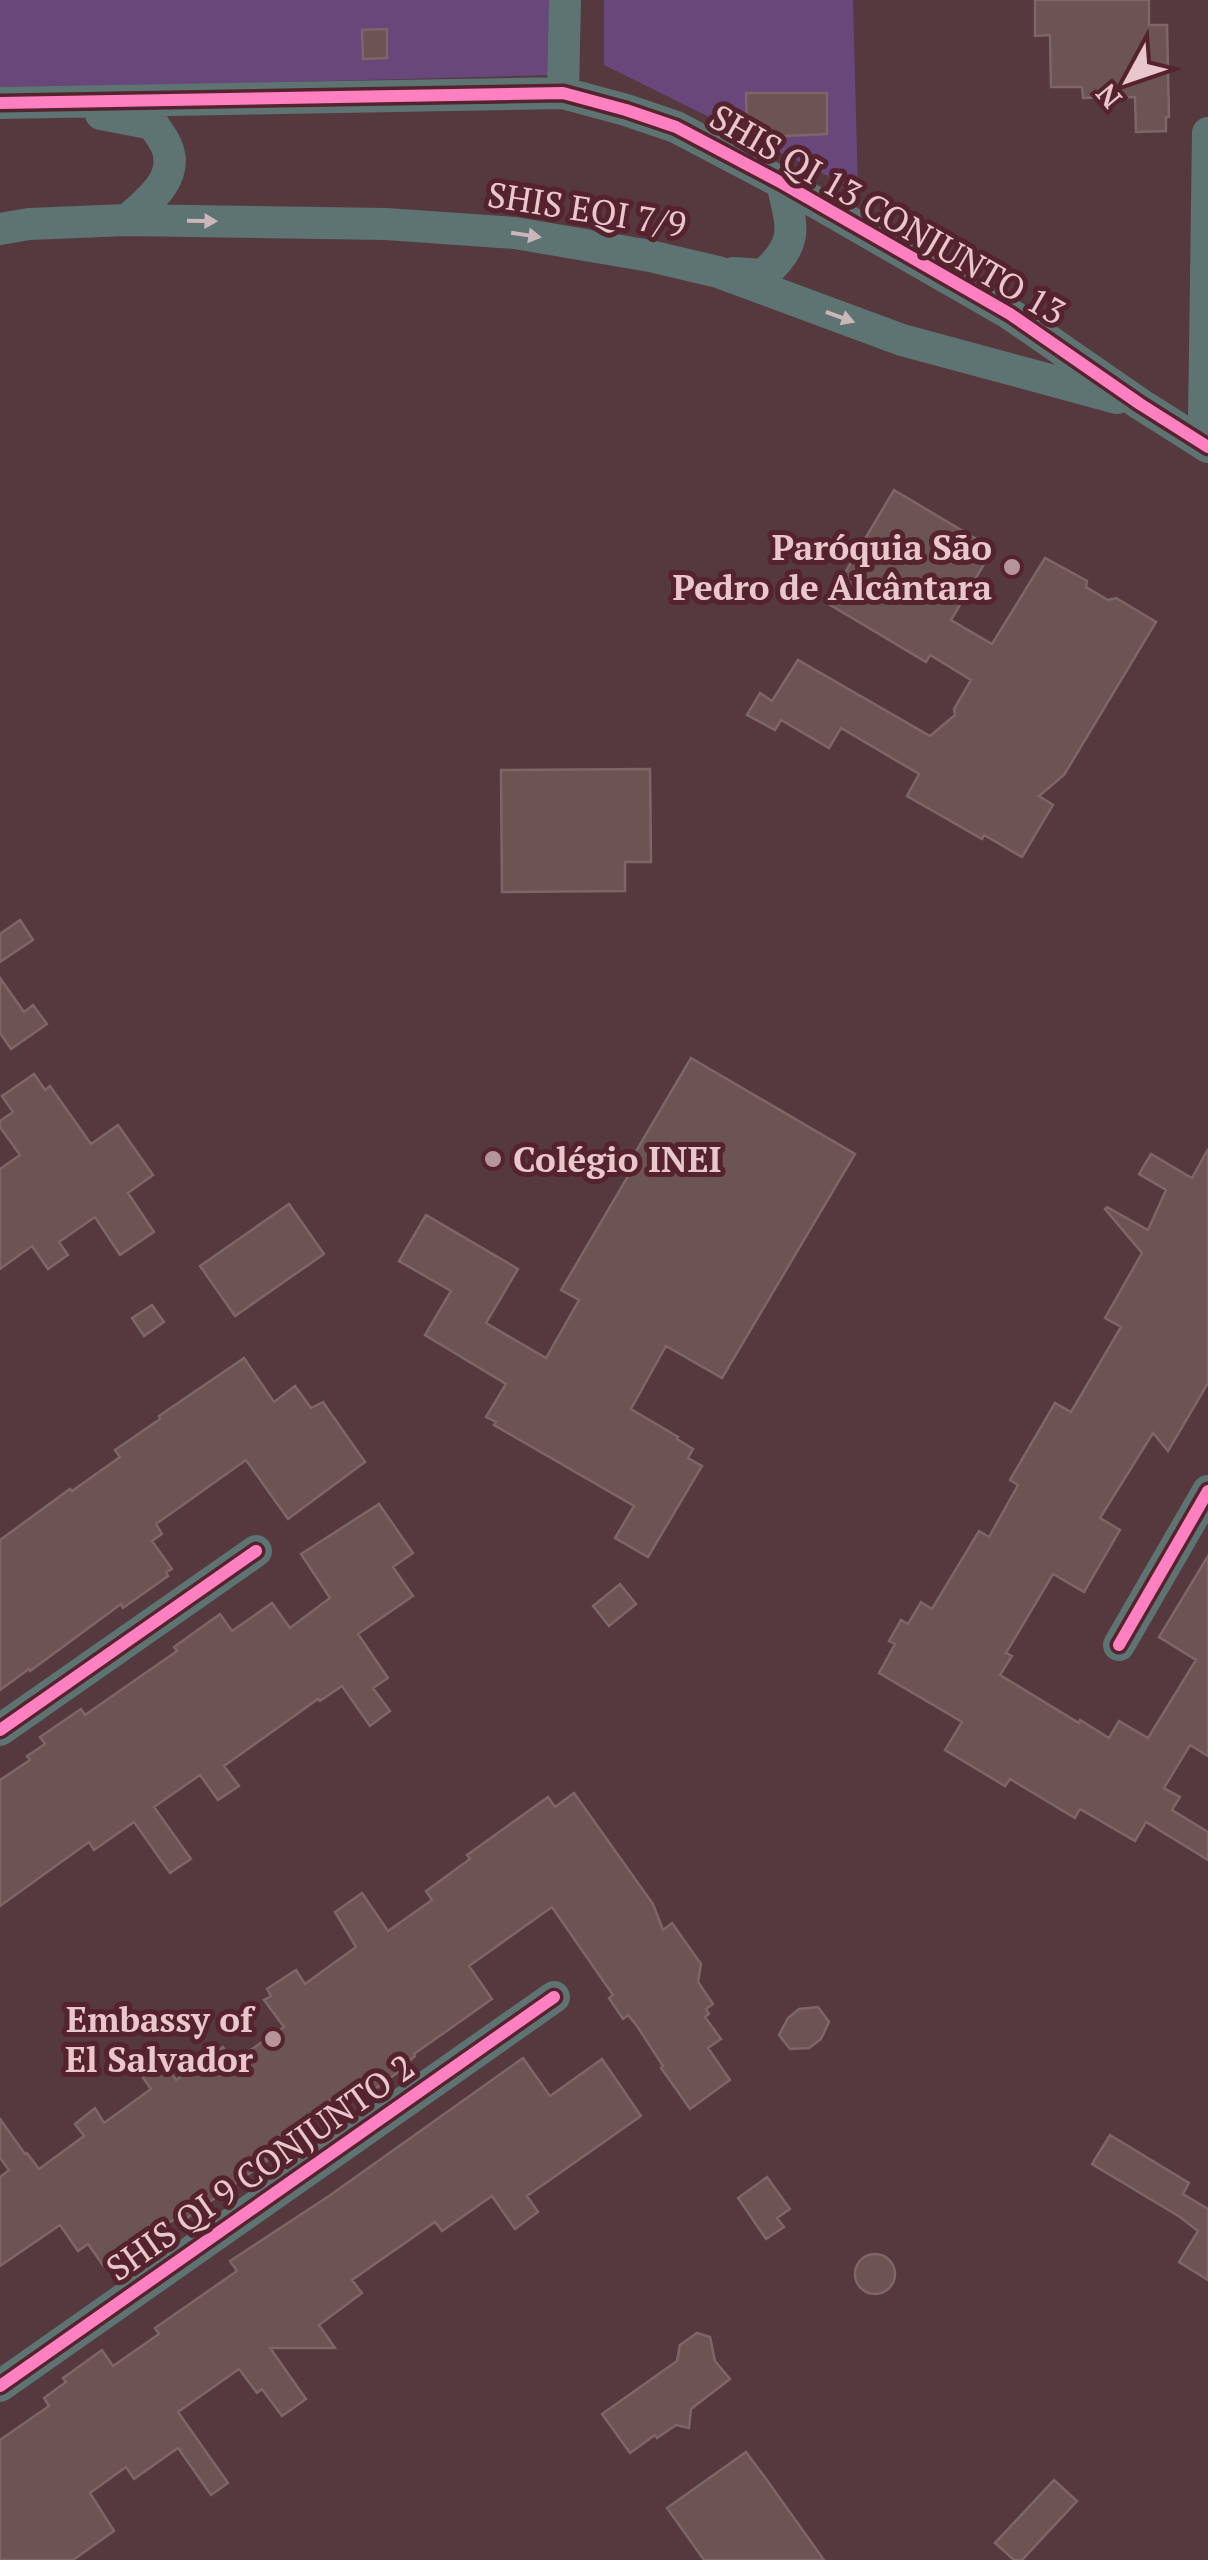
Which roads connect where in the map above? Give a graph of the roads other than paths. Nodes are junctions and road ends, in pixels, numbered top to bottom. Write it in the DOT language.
graph roads {
  1 [pos="565,0"];
  2 [pos="563,94"];
  3 [pos="34,101"];
  4 [pos="0,103"];
  5 [pos="1208,133"];
  6 [pos="782,183"];
  7 [pos="127,220"];
  8 [pos="0,229"];
  9 [pos="718,272"];
  10 [pos="1140,404"];
  11 [pos="1206,434"];
  12 [pos="1208,1491"];
  13 [pos="256,1552"];
  14 [pos="1119,1645"];
  15 [pos="0,1730"];
  16 [pos="554,1997"];
  17 [pos="0,2386"];
  1 -- 2 [label="street"];
  2 -- 3 [label="street, SHIS QI 13 CONJUNTO 13"];
  2 -- 6 [label="street, SHIS QI 13 CONJUNTO 13"];
  3 -- 4 [label="street"];
  3 -- 7 [label="street"];
  5 -- 11 [label="street"];
  6 -- 9 [label="street"];
  6 -- 10 [label="street, SHIS QI 13 CONJUNTO 13"];
  7 -- 8 [label="street, SHIS EQI 7/9"];
  7 -- 9 [label="street, SHIS EQI 7/9, one-way"];
  9 -- 10 [label="street, SHIS EQI 7/9, one-way"];
  10 -- 11 [label="street, SHIS QI 13 CONJUNTO 13"];
  12 -- 14 [label="street"];
  13 -- 15 [label="street"];
  16 -- 17 [label="street, SHIS QI 9 CONJUNTO 2"];
}
